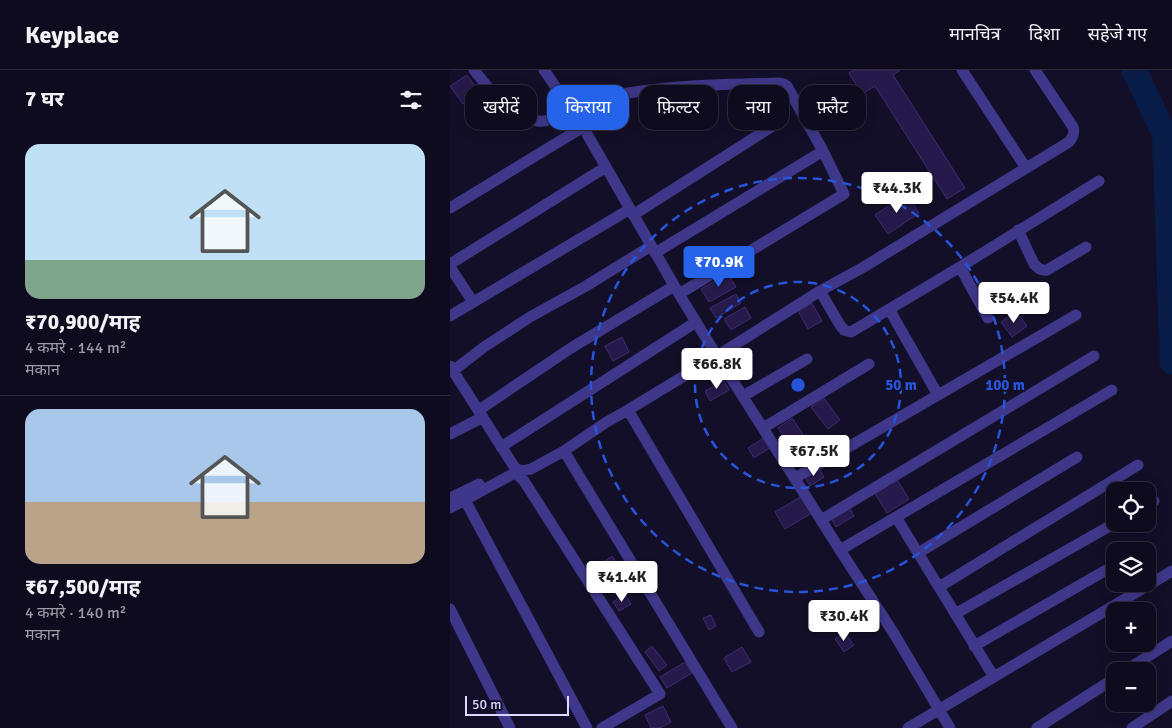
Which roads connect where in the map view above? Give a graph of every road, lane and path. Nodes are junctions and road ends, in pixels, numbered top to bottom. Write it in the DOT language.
graph roads {
  1 [pos="474,70"];
  2 [pos="544,70"];
  3 [pos="962,70"];
  4 [pos="1035,70"];
  5 [pos="554,85"];
  6 [pos="629,94"];
  7 [pos="547,121"];
  8 [pos="578,130"];
  9 [pos="585,130"];
  10 [pos="766,130"];
  11 [pos="823,151"];
  12 [pos="606,167"];
  13 [pos="1026,168"];
  14 [pos="1099,181"];
  15 [pos="450,208"];
  16 [pos="632,212"];
  17 [pos="1018,230"];
  18 [pos="1086,246"];
  19 [pos="653,249"];
  20 [pos="450,266"];
  21 [pos="960,266"];
  22 [pos="677,290"];
  23 [pos="820,291"];
  24 [pos="472,302"];
  25 [pos="889,309"];
  26 [pos="1076,315"];
  27 [pos="450,316"];
  28 [pos="988,318"];
  29 [pos="696,322"];
  30 [pos="717,356"];
  31 [pos="1094,356"];
  32 [pos="807,359"];
  33 [pos="869,364"];
  34 [pos="452,369"];
  35 [pos="1112,390"];
  36 [pos="938,395"];
  37 [pos="743,396"];
  38 [pos="628,410"];
  39 [pos="481,414"];
  40 [pos="763,428"];
  41 [pos="450,434"];
  42 [pos="501,446"];
  43 [pos="564,451"];
  44 [pos="1077,456"];
  45 [pos="1138,465"];
  46 [pos="515,468"];
  47 [pos="794,478"];
  48 [pos="450,498"];
  49 [pos="465,500"];
  50 [pos="450,508"];
  51 [pos="896,517"];
  52 [pos="821,520"];
  53 [pos="1106,528"];
  54 [pos="840,550"];
  55 [pos="918,553"];
  56 [pos="1106,570"];
  57 [pos="1172,571"];
  58 [pos="939,588"];
  59 [pos="450,609"];
  60 [pos="955,614"];
  61 [pos="758,632"];
  62 [pos="1172,641"];
  63 [pos="974,646"];
  64 [pos="1139,662"];
  65 [pos="994,677"];
  66 [pos="1106,684"];
  67 [pos="1172,701"];
  68 [pos="938,710"];
  69 [pos="510,728"];
  70 [pos="587,728"];
  71 [pos="602,728"];
  72 [pos="732,728"];
  73 [pos="908,728"];
  74 [pos="950,728"];
  75 [pos="1036,728"];
  76 [pos="1132,728"];
  1 -- 7 [label="street"];
  2 -- 5 [label="street"];
  3 -- 13 [label="street"];
  4 -- 13 [label="street"];
  6 -- 11 [label="street"];
  8 -- 15 [label="street"];
  9 -- 12 [label="street"];
  10 -- 16 [label="street"];
  11 -- 19 [label="street"];
  11 -- 22 [label="street"];
  12 -- 16 [label="street"];
  12 -- 20 [label="street"];
  13 -- 23 [label="street"];
  14 -- 17 [label="street"];
  16 -- 19 [label="street"];
  16 -- 24 [label="street"];
  17 -- 18 [label="street"];
  17 -- 21 [label="street"];
  19 -- 22 [label="street"];
  19 -- 34 [label="street"];
  20 -- 24 [label="street"];
  21 -- 25 [label="street"];
  21 -- 28 [label="street"];
  22 -- 29 [label="street"];
  22 -- 39 [label="street"];
  23 -- 25 [label="street"];
  23 -- 30 [label="street"];
  24 -- 27 [label="street"];
  25 -- 36 [label="street"];
  26 -- 36 [label="street"];
  29 -- 30 [label="street"];
  29 -- 42 [label="street"];
  30 -- 37 [label="street"];
  30 -- 38 [label="street"];
  31 -- 52 [label="street"];
  32 -- 37 [label="street"];
  33 -- 40 [label="street"];
  34 -- 39 [label="street"];
  35 -- 51 [label="street"];
  36 -- 47 [label="street"];
  37 -- 40 [label="street"];
  38 -- 43 [label="street"];
  38 -- 61 [label="street"];
  39 -- 41 [label="street"];
  39 -- 42 [label="street"];
  40 -- 47 [label="street"];
  42 -- 46 [label="street"];
  43 -- 46 [label="street"];
  43 -- 72 [label="street"];
  44 -- 55 [label="street"];
  45 -- 58 [label="street"];
  46 -- 48 [label="street"];
  47 -- 52 [label="street"];
  49 -- 50 [label="street"];
  49 -- 70 [label="street"];
  49 -- 71 [label="street"];
  51 -- 54 [label="street"];
  51 -- 55 [label="street"];
  52 -- 54 [label="street"];
  53 -- 60 [label="street"];
  54 -- 68 [label="street"];
  55 -- 58 [label="street"];
  56 -- 63 [label="street"];
  57 -- 65 [label="street"];
  58 -- 60 [label="street"];
  59 -- 69 [label="street"];
  60 -- 63 [label="street"];
  62 -- 64 [label="street"];
  63 -- 65 [label="street"];
  65 -- 68 [label="street"];
  66 -- 75 [label="street"];
  67 -- 76 [label="street"];
  68 -- 73 [label="street"];
  68 -- 74 [label="street"];
}
